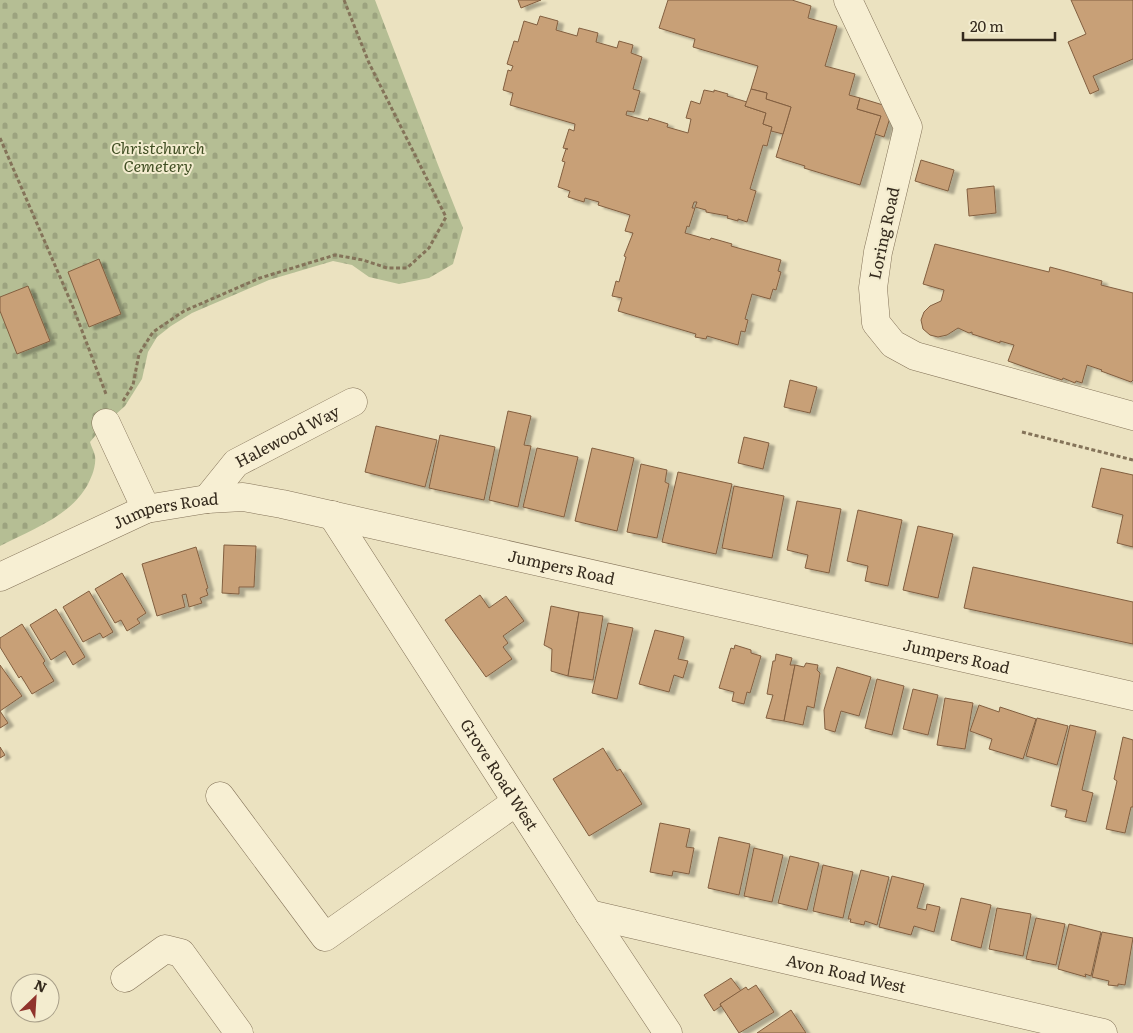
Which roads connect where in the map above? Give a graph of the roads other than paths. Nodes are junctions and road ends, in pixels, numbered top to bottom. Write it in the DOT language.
graph roads {
  1 [pos="848,0"];
  2 [pos="353,402"];
  3 [pos="109,415"];
  4 [pos="1133,416"];
  5 [pos="207,499"];
  6 [pos="146,509"];
  7 [pos="332,515"];
  8 [pos="0,577"];
  9 [pos="1133,696"];
  10 [pos="220,796"];
  11 [pos="516,802"];
  12 [pos="589,914"];
  13 [pos="125,978"];
  14 [pos="239,1033"];
  15 [pos="668,1033"];
  16 [pos="1102,1033"];
  1 -- 4 [label="street, Loring Road"];
  2 -- 5 [label="street, Halewood Way"];
  3 -- 6 [label="street"];
  5 -- 6 [label="street, Jumpers Road"];
  5 -- 7 [label="street, Jumpers Road"];
  6 -- 8 [label="street, Jumpers Road"];
  7 -- 9 [label="street, Jumpers Road"];
  7 -- 11 [label="street, Grove Road West"];
  10 -- 11 [label="street"];
  11 -- 12 [label="street, Grove Road West"];
  12 -- 15 [label="street, Grove Road West"];
  12 -- 16 [label="street, Avon Road West"];
  13 -- 14 [label="street"];
}
